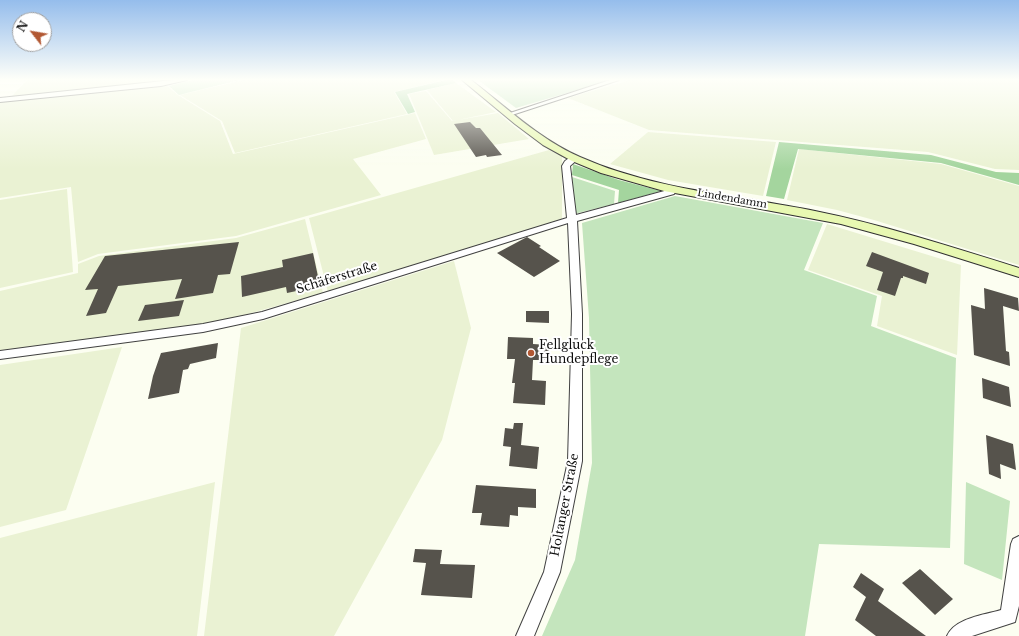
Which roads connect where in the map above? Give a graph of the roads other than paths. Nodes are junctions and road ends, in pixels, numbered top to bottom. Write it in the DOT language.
graph roads {
  1 [pos="504,110"];
  2 [pos="523,110"];
  3 [pos="510,114"];
  4 [pos="575,158"];
  5 [pos="673,189"];
  6 [pos="572,219"];
  7 [pos="1019,273"];
  8 [pos="0,355"];
  9 [pos="1019,544"];
  10 [pos="525,636"];
  11 [pos="956,636"];
  1 -- 3 [label="street, Lindendamm"];
  2 -- 3 [label="street"];
  3 -- 4 [label="street, Lindendamm"];
  4 -- 5 [label="street, Lindendamm"];
  4 -- 6 [label="street, Holtanger Straße"];
  5 -- 6 [label="street, Schäferstraße"];
  5 -- 7 [label="street, Lindendamm"];
  6 -- 8 [label="street, Schäferstraße"];
  6 -- 10 [label="street, Holtanger Straße"];
  9 -- 11 [label="street"];
}
